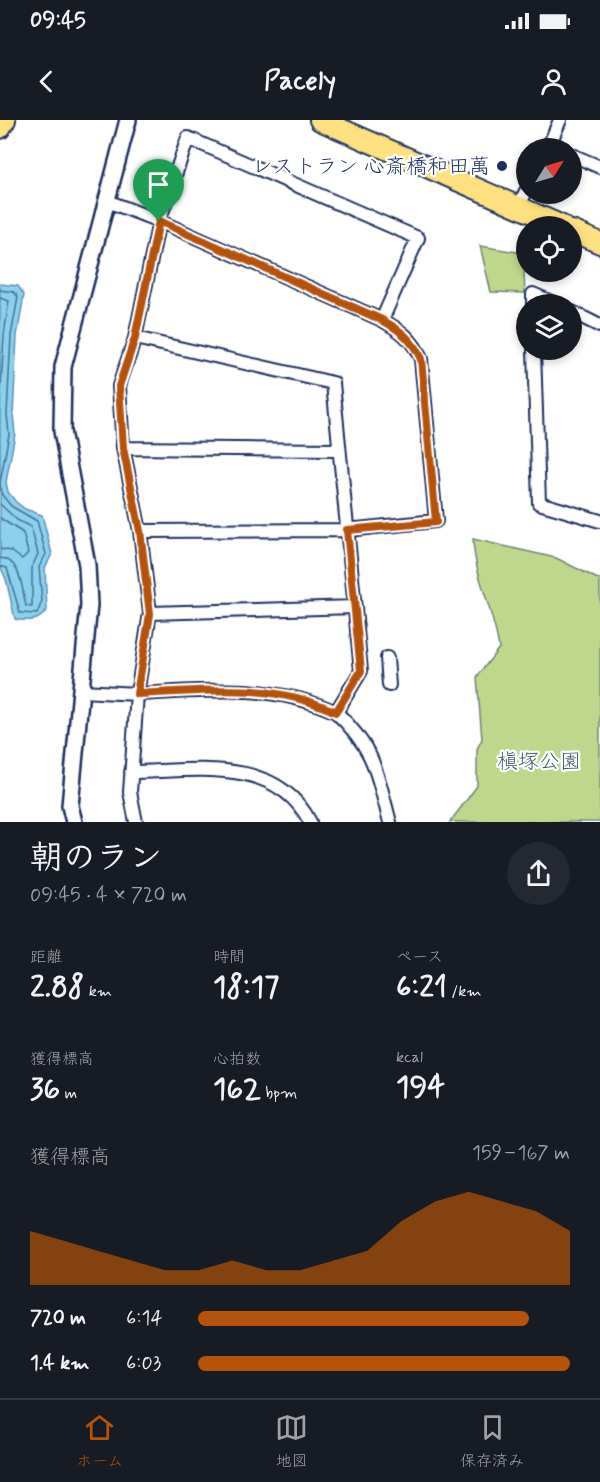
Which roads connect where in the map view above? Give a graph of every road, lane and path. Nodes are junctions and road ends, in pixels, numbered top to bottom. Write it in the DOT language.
graph roads {
  1 [pos="5,120"];
  2 [pos="128,120"];
  3 [pos="320,120"];
  4 [pos="560,120"];
  5 [pos="0,129"];
  6 [pos="554,138"];
  7 [pos="582,159"];
  8 [pos="600,167"];
  9 [pos="516,197"];
  10 [pos="107,201"];
  11 [pos="529,204"];
  12 [pos="547,216"];
  13 [pos="159,221"];
  14 [pos="582,235"];
  15 [pos="600,243"];
  16 [pos="582,317"];
  17 [pos="382,320"];
  18 [pos="600,326"];
  19 [pos="135,338"];
  20 [pos="534,360"];
  21 [pos="123,448"];
  22 [pos="338,450"];
  23 [pos="600,521"];
  24 [pos="347,530"];
  25 [pos="140,531"];
  26 [pos="355,608"];
  27 [pos="150,614"];
  28 [pos="387,658"];
  29 [pos="388,685"];
  30 [pos="82,691"];
  31 [pos="137,694"];
  32 [pos="336,712"];
  33 [pos="131,772"];
  34 [pos="74,822"];
  35 [pos="136,822"];
  36 [pos="310,822"];
  37 [pos="390,822"];
  1 -- 5 [label="main road"];
  2 -- 10 [label="street"];
  3 -- 9 [label="main road"];
  4 -- 6 [label="street"];
  7 -- 8 [label="street"];
  10 -- 13 [label="street"];
  10 -- 30 [label="street"];
  11 -- 12 [label="main road"];
  13 -- 17 [label="street"];
  13 -- 17 [label="street"];
  13 -- 19 [label="street"];
  14 -- 15 [label="main road"];
  16 -- 18 [label="street"];
  17 -- 24 [label="street"];
  19 -- 21 [label="street"];
  19 -- 22 [label="street"];
  20 -- 23 [label="street"];
  21 -- 22 [label="street"];
  21 -- 25 [label="street"];
  22 -- 24 [label="street"];
  24 -- 25 [label="street"];
  24 -- 26 [label="street"];
  25 -- 27 [label="street"];
  26 -- 27 [label="street"];
  26 -- 32 [label="street"];
  27 -- 31 [label="street"];
  28 -- 29 [label="street"];
  30 -- 31 [label="street"];
  30 -- 34 [label="street"];
  31 -- 32 [label="street"];
  31 -- 33 [label="street"];
  32 -- 37 [label="street"];
  33 -- 35 [label="street"];
  33 -- 36 [label="street"];
}
